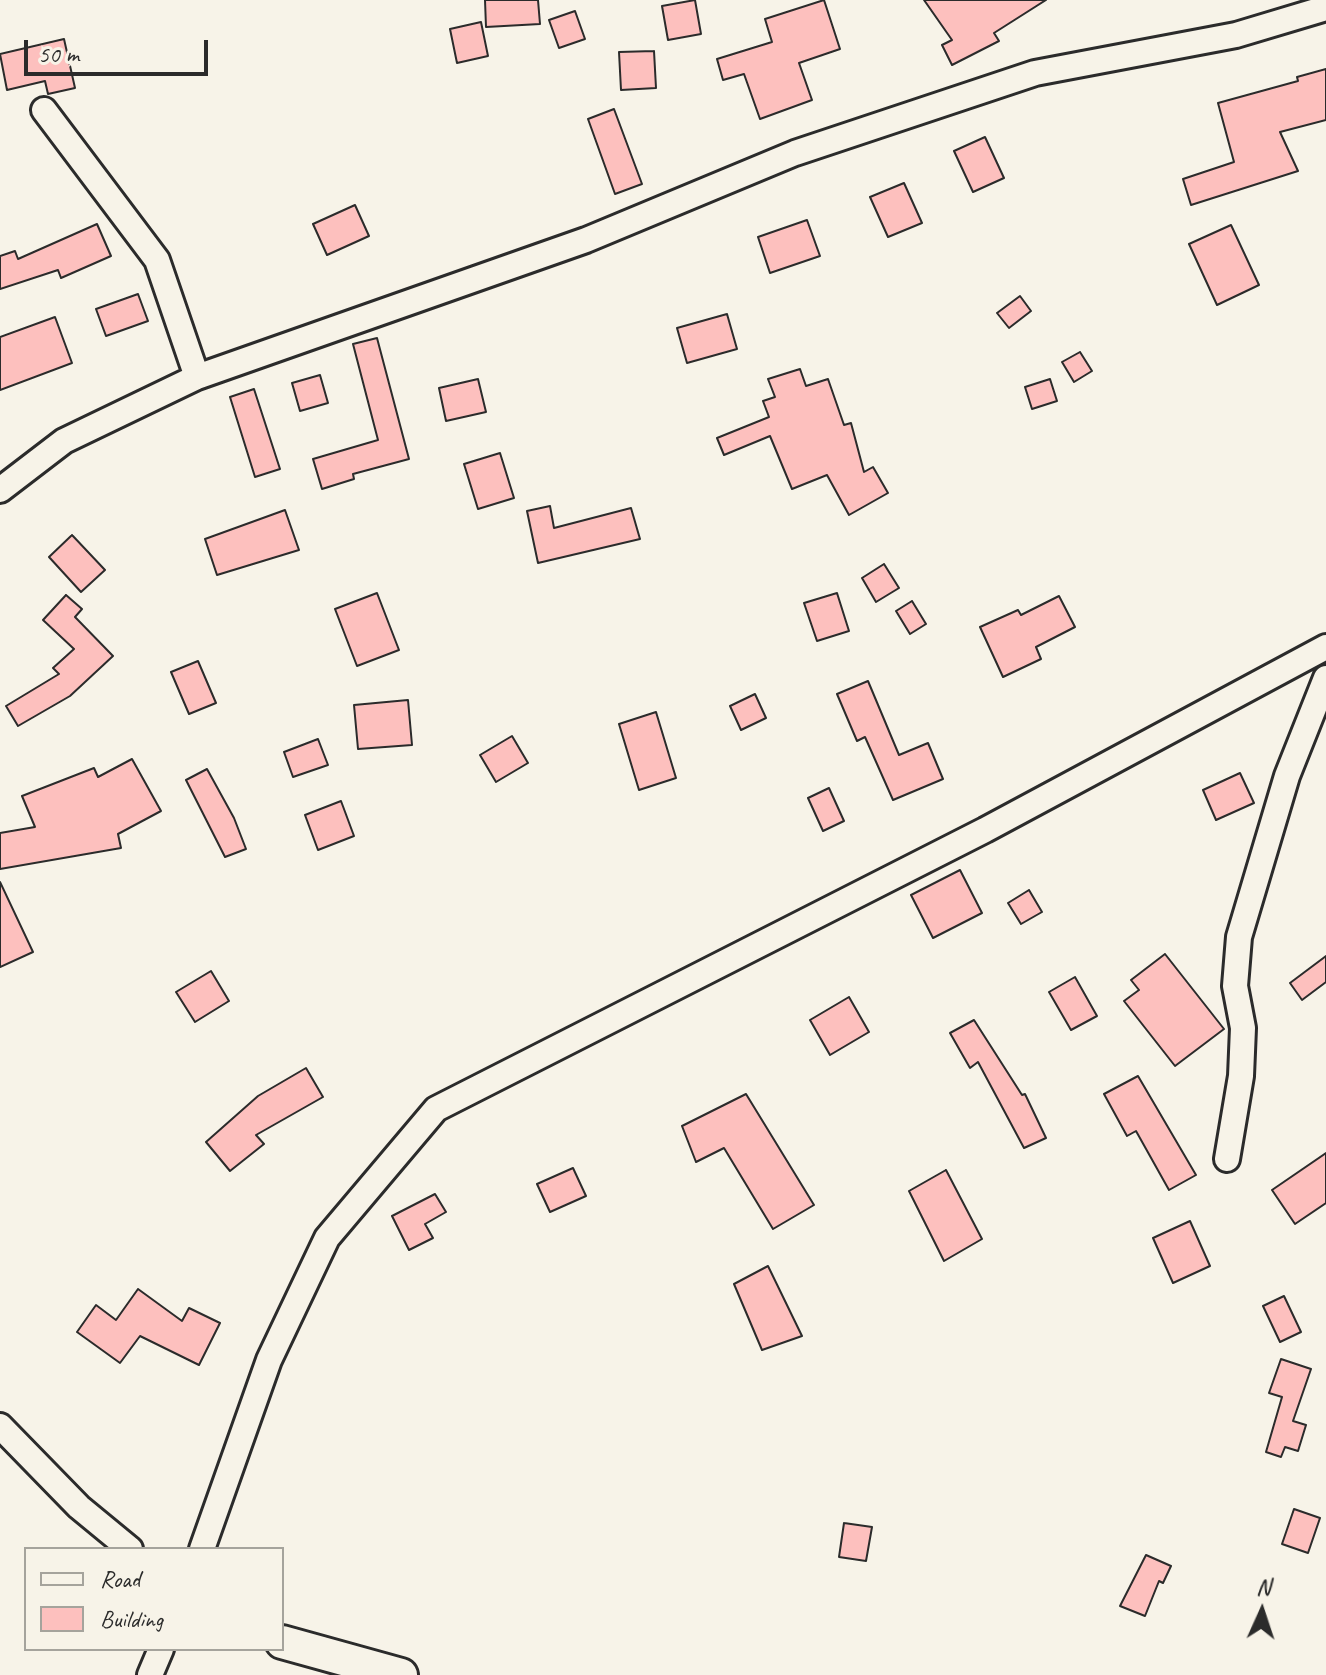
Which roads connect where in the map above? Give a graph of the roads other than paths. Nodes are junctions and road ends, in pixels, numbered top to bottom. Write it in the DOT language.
graph roads {
  1 [pos="1326,8"];
  2 [pos="44,110"];
  3 [pos="197,377"];
  4 [pos="0,490"];
  5 [pos="1326,647"];
  6 [pos="1326,678"];
  7 [pos="1227,1159"];
  8 [pos="0,1426"];
  9 [pos="128,1547"];
  10 [pos="203,1547"];
  11 [pos="284,1643"];
  12 [pos="160,1651"];
  13 [pos="150,1675"];
  14 [pos="401,1675"];
  1 -- 3 [label="street"];
  2 -- 3 [label="street"];
  3 -- 4 [label="street"];
  5 -- 10 [label="street"];
  6 -- 7 [label="street"];
  8 -- 9 [label="street"];
  11 -- 14 [label="street"];
  12 -- 13 [label="street"];
}
